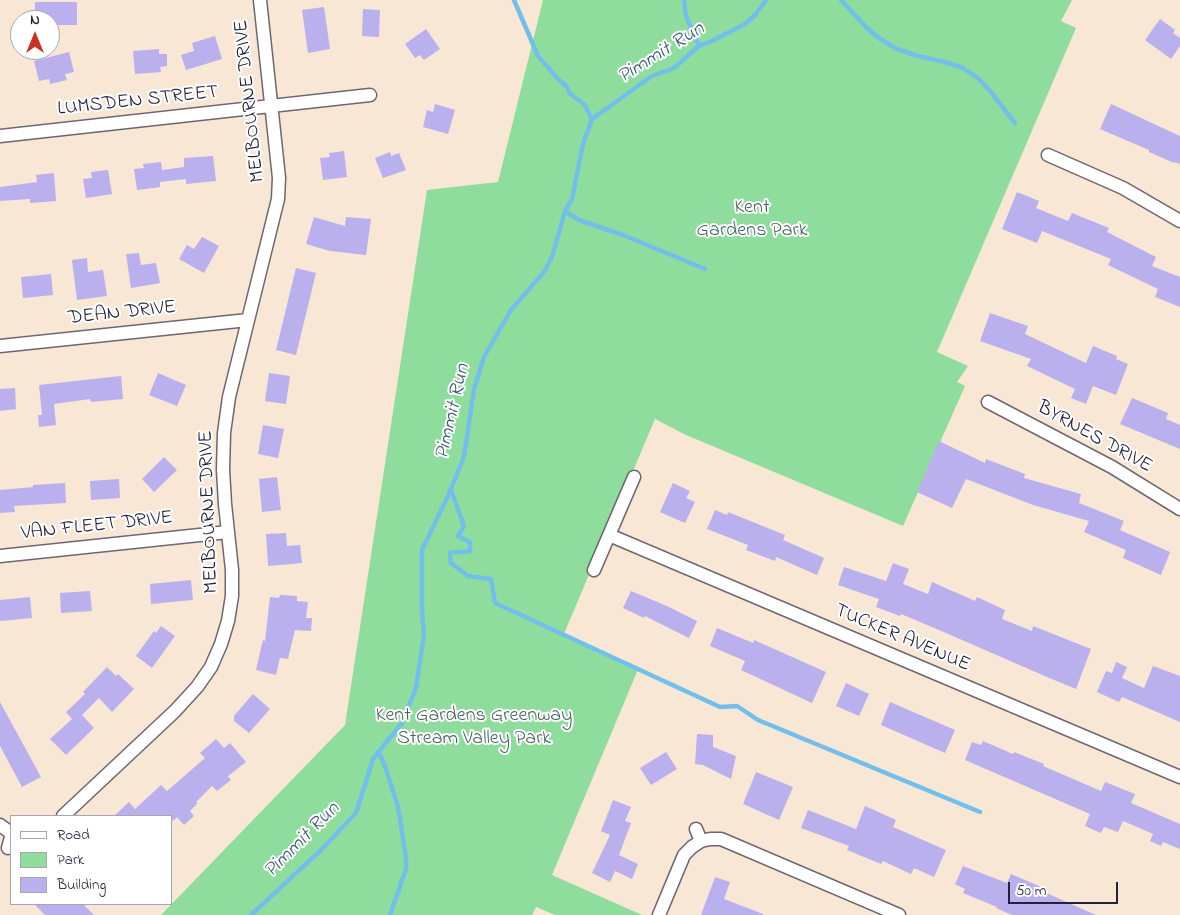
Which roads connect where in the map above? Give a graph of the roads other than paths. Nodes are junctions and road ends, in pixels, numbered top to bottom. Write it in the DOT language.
graph roads {
  1 [pos="260,0"];
  2 [pos="370,95"];
  3 [pos="272,106"];
  4 [pos="0,136"];
  5 [pos="1048,155"];
  6 [pos="1180,221"];
  7 [pos="248,320"];
  8 [pos="0,346"];
  9 [pos="988,402"];
  10 [pos="634,477"];
  11 [pos="1180,509"];
  12 [pos="228,532"];
  13 [pos="610,535"];
  14 [pos="0,556"];
  15 [pos="594,570"];
  16 [pos="1180,777"];
  17 [pos="64,815"];
  18 [pos="659,915"];
  19 [pos="899,915"];
  1 -- 3 [label="street, MELBOURNE DRIVE"];
  2 -- 3 [label="street, LUMSDEN STREET"];
  3 -- 4 [label="street, LUMSDEN STREET"];
  3 -- 7 [label="street, MELBOURNE DRIVE"];
  5 -- 6 [label="street"];
  7 -- 8 [label="street, DEAN DRIVE"];
  7 -- 12 [label="street, MELBOURNE DRIVE"];
  9 -- 11 [label="street, BYRNES DRIVE"];
  10 -- 13 [label="street"];
  12 -- 14 [label="street, VAN FLEET DRIVE"];
  12 -- 17 [label="street, MELBOURNE DRIVE"];
  13 -- 15 [label="street"];
  13 -- 16 [label="street, TUCKER AVENUE"];
  18 -- 19 [label="street"];
}
